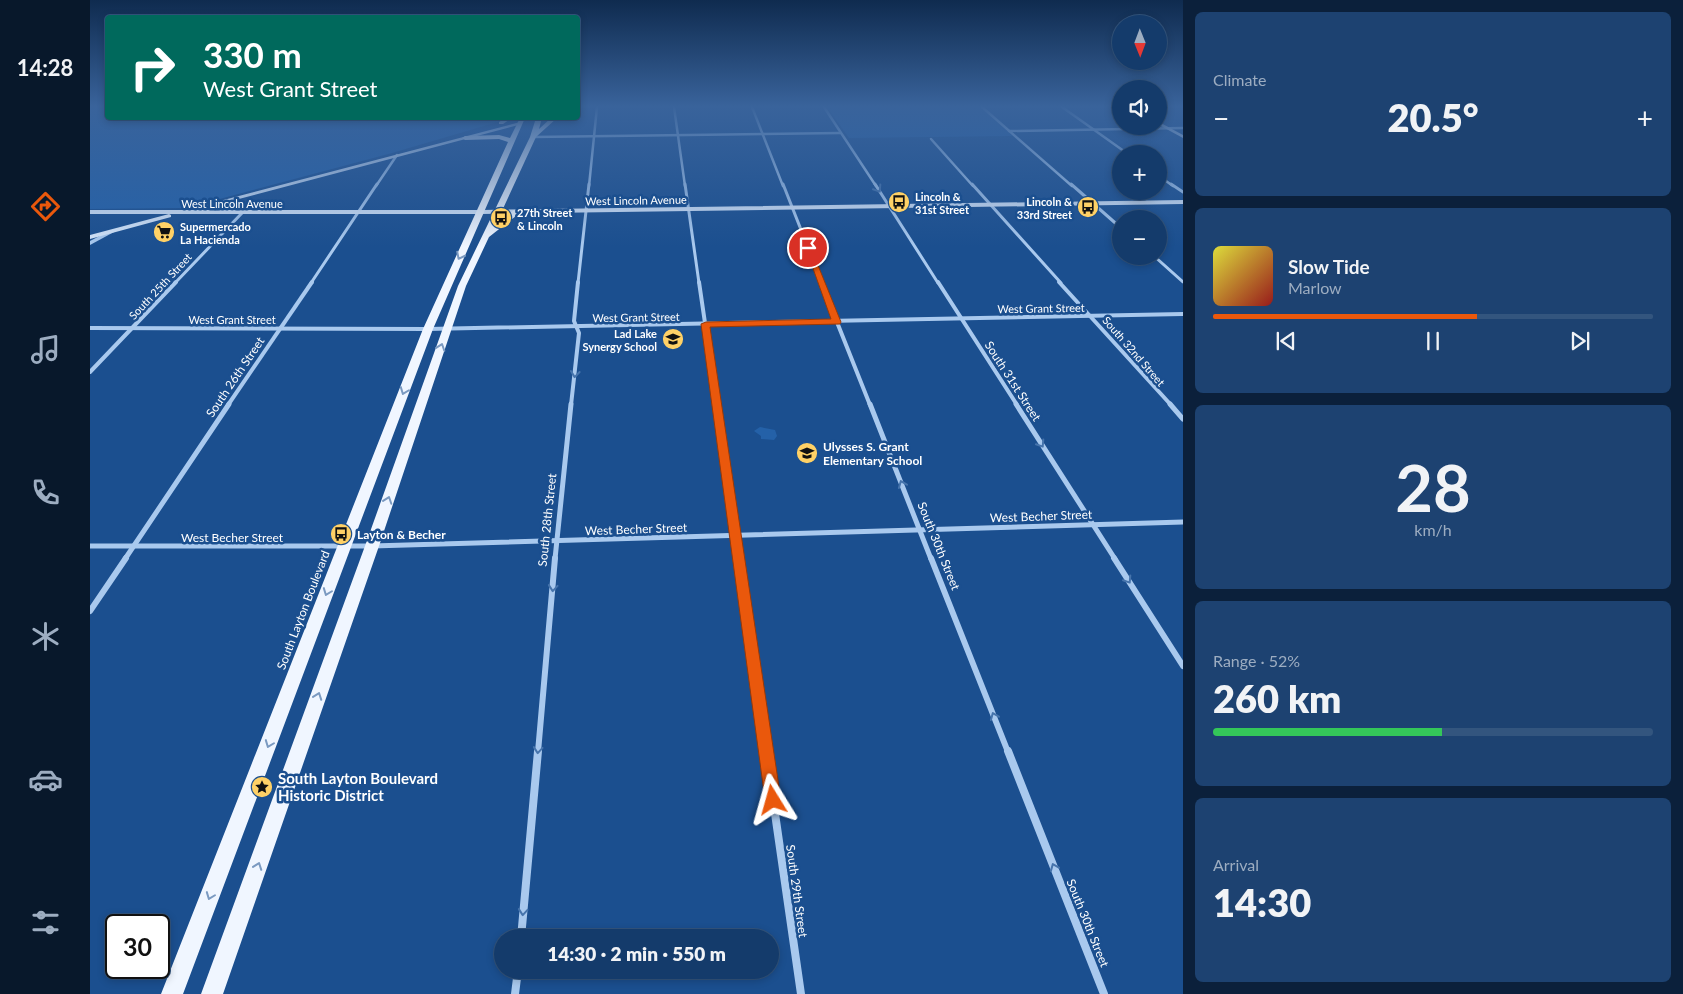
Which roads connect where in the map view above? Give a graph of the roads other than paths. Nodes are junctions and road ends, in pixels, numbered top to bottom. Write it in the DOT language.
graph roads {
  1 [pos="402,153"];
  2 [pos="508,153"];
  3 [pos="525,153"];
  4 [pos="592,153"];
  5 [pos="681,153"];
  6 [pos="770,153"];
  7 [pos="854,153"];
  8 [pos="944,153"];
  9 [pos="1035,153"];
  10 [pos="397,155"];
  11 [pos="1167,181"];
  12 [pos="1183,192"];
  13 [pos="1091,202"];
  14 [pos="1183,202"];
  15 [pos="991,204"];
  16 [pos="889,206"];
  17 [pos="792,208"];
  18 [pos="689,210"];
  19 [pos="586,211"];
  20 [pos="90,212"];
  21 [pos="482,212"];
  22 [pos="497,212"];
  23 [pos="517,212"];
  24 [pos="182,213"];
  25 [pos="242,213"];
  26 [pos="360,213"];
  27 [pos="1112,220"];
  28 [pos="111,232"];
  29 [pos="90,237"];
  30 [pos="484,238"];
  31 [pos="90,243"];
  32 [pos="1164,265"];
  33 [pos="1183,282"];
  34 [pos="1183,314"];
  35 [pos="1092,316"];
  36 [pos="961,319"];
  37 [pos="837,322"];
  38 [pos="706,324"];
  39 [pos="576,326"];
  40 [pos="90,328"];
  41 [pos="132,328"];
  42 [pos="280,328"];
  43 [pos="428,329"];
  44 [pos="447,329"];
  45 [pos="90,372"];
  46 [pos="1183,419"];
  47 [pos="1183,522"];
  48 [pos="1092,525"];
  49 [pos="921,530"];
  50 [pos="735,536"];
  51 [pos="557,541"];
  52 [pos="90,546"];
  53 [pos="372,546"];
  54 [pos="133,547"];
  55 [pos="344,547"];
  56 [pos="90,611"];
  57 [pos="1183,666"];
  58 [pos="522,929"];
  59 [pos="517,979"];
  60 [pos="172,994"];
  61 [pos="212,994"];
  62 [pos="515,994"];
  63 [pos="801,994"];
  64 [pos="1104,994"];
  1 -- 10 [label="main road"];
  2 -- 21 [label="main road, South Layton Boulevard"];
  3 -- 22 [label="main road"];
  4 -- 19 [label="street, South 28th Street"];
  5 -- 18 [label="street, South 29th Street"];
  6 -- 17 [label="street, South 30th Street"];
  7 -- 16 [label="street, South 31st Street, one-way"];
  8 -- 15 [label="street, South 32nd Street"];
  9 -- 13 [label="street"];
  10 -- 24 [label="main road"];
  10 -- 26 [label="street, South 26th Street"];
  11 -- 12 [label="street"];
  13 -- 14 [label="main road, West Lincoln Avenue"];
  13 -- 15 [label="main road, West Lincoln Avenue"];
  13 -- 27 [label="street"];
  15 -- 16 [label="main road, West Lincoln Avenue"];
  15 -- 35 [label="street, South 32nd Street"];
  16 -- 17 [label="main road, West Lincoln Avenue"];
  16 -- 36 [label="street, South 31st Street"];
  17 -- 18 [label="main road, West Lincoln Avenue"];
  17 -- 37 [label="street, South 30th Street"];
  18 -- 19 [label="main road, West Lincoln Avenue"];
  18 -- 38 [label="street, South 29th Street"];
  19 -- 23 [label="main road, West Lincoln Avenue"];
  19 -- 39 [label="street, South 28th Street"];
  20 -- 24 [label="main road, West Lincoln Avenue"];
  21 -- 22 [label="main road, West Lincoln Avenue"];
  21 -- 26 [label="main road, West Lincoln Avenue"];
  21 -- 43 [label="main road, South Layton Boulevard, one-way"];
  22 -- 23 [label="main road, West Lincoln Avenue"];
  22 -- 30 [label="main road"];
  23 -- 30 [label="main road"];
  24 -- 25 [label="main road, West Lincoln Avenue"];
  24 -- 28 [label="main road"];
  25 -- 26 [label="main road, West Lincoln Avenue"];
  25 -- 41 [label="street, South 25th Street"];
  26 -- 42 [label="street, South 26th Street"];
  28 -- 29 [label="main road"];
  28 -- 31 [label="street"];
  30 -- 44 [label="main road"];
  32 -- 33 [label="street"];
  34 -- 35 [label="street, West Grant Street"];
  35 -- 36 [label="street, West Grant Street"];
  35 -- 46 [label="street, South 32nd Street"];
  36 -- 37 [label="street, West Grant Street"];
  36 -- 48 [label="street, South 31st Street, one-way"];
  37 -- 38 [label="street, West Grant Street"];
  49 -- 37 [label="street, South 30th Street, one-way"];
  38 -- 39 [label="street, West Grant Street"];
  38 -- 50 [label="street, South 29th Street"];
  39 -- 44 [label="street, West Grant Street"];
  39 -- 51 [label="street, South 28th Street, one-way"];
  40 -- 41 [label="street, West Grant Street"];
  41 -- 42 [label="street, West Grant Street"];
  41 -- 45 [label="street, South 25th Street"];
  42 -- 43 [label="street, West Grant Street"];
  42 -- 54 [label="street, South 26th Street"];
  43 -- 44 [label="street, West Grant Street"];
  43 -- 55 [label="main road, South Layton Boulevard, one-way"];
  53 -- 44 [label="main road, one-way"];
  47 -- 48 [label="street, West Becher Street"];
  48 -- 49 [label="street, West Becher Street"];
  48 -- 57 [label="street, South 31st Street, one-way"];
  49 -- 50 [label="street, West Becher Street"];
  64 -- 49 [label="street, South 30th Street, one-way"];
  50 -- 51 [label="street, West Becher Street"];
  50 -- 63 [label="street, South 29th Street"];
  51 -- 53 [label="street, West Becher Street"];
  51 -- 58 [label="street, South 28th Street, one-way"];
  52 -- 54 [label="street, West Becher Street"];
  53 -- 55 [label="street, West Becher Street"];
  61 -- 53 [label="main road, one-way"];
  54 -- 55 [label="street, West Becher Street"];
  54 -- 56 [label="street, South 26th Street"];
  55 -- 60 [label="main road, South Layton Boulevard, one-way"];
  59 -- 62 [label="street"];
}
